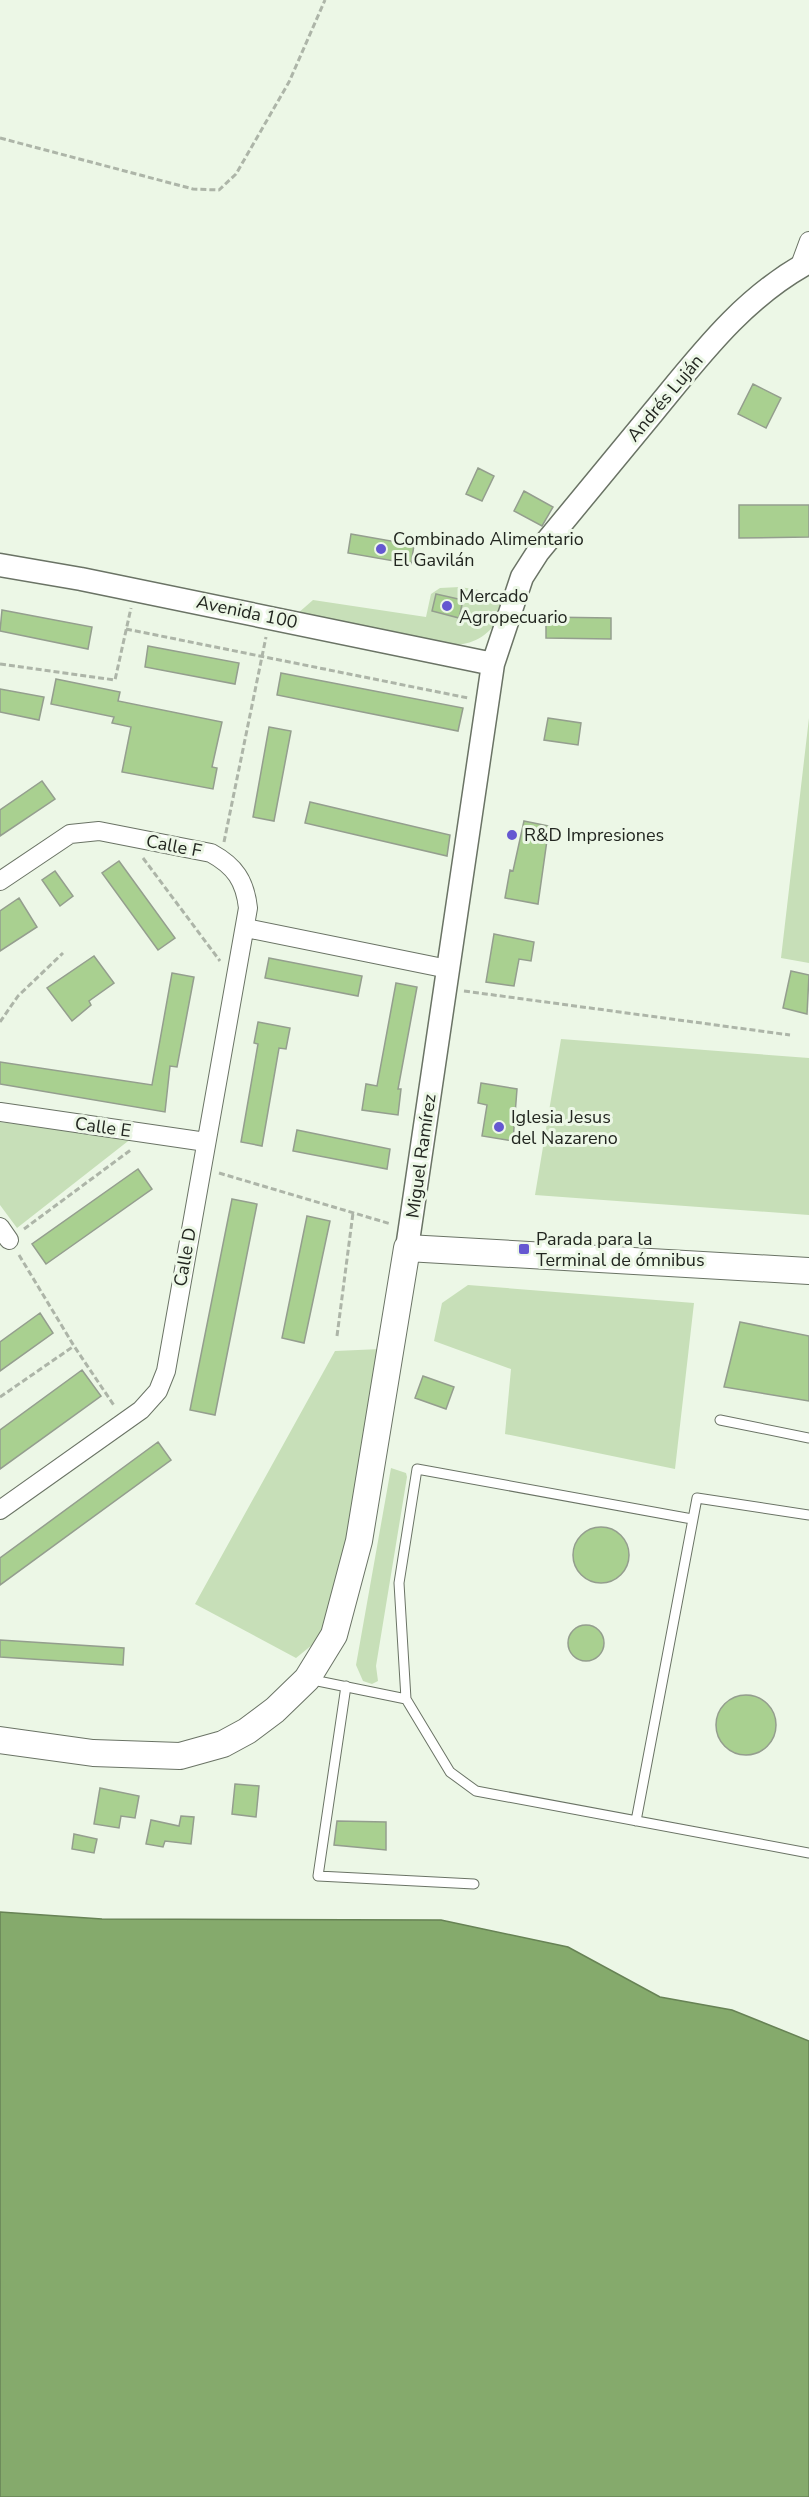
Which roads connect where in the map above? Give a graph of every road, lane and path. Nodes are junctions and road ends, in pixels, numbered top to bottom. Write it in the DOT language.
graph roads {
  1 [pos="325,0"];
  2 [pos="0,138"];
  3 [pos="809,241"];
  4 [pos="804,265"];
  5 [pos="537,552"];
  6 [pos="0,565"];
  7 [pos="135,590"];
  8 [pos="270,617"];
  9 [pos="126,629"];
  10 [pos="263,656"];
  11 [pos="0,664"];
  12 [pos="493,664"];
  13 [pos="487,702"];
  14 [pos="126,836"];
  15 [pos="221,858"];
  16 [pos="0,881"];
  17 [pos="246,928"];
  18 [pos="63,953"];
  19 [pos="447,978"];
  20 [pos="236,981"];
  21 [pos="0,1022"];
  22 [pos="790,1035"];
  23 [pos="0,1112"];
  24 [pos="153,1134"];
  25 [pos="206,1142"];
  26 [pos="201,1167"];
  27 [pos="353,1213"];
  28 [pos="4,1234"];
  29 [pos="409,1239"];
  30 [pos="809,1271"];
  31 [pos="337,1336"];
  32 [pos="74,1346"];
  33 [pos="0,1397"];
  34 [pos="720,1420"];
  35 [pos="124,1422"];
  36 [pos="809,1438"];
  37 [pos="0,1510"];
  38 [pos="809,1515"];
  39 [pos="692,1520"];
  40 [pos="307,1679"];
  41 [pos="346,1686"];
  42 [pos="406,1699"];
  43 [pos="0,1740"];
  44 [pos="636,1821"];
  45 [pos="809,1853"];
  46 [pos="474,1884"];
  1 -- 2 [label="path"];
  3 -- 4 [label="street"];
  4 -- 5 [label="street, Andrés Luján"];
  5 -- 12 [label="street, Miguel Ramírez"];
  6 -- 7 [label="street, Avenida 100"];
  7 -- 8 [label="street, Avenida 100"];
  7 -- 9 [label="path"];
  8 -- 10 [label="path"];
  8 -- 12 [label="street, Avenida 100"];
  9 -- 10 [label="path"];
  9 -- 11 [label="path"];
  10 -- 13 [label="path"];
  10 -- 15 [label="path"];
  12 -- 13 [label="street, Miguel Ramírez"];
  13 -- 19 [label="street, Miguel Ramírez"];
  14 -- 15 [label="street, Calle F"];
  14 -- 16 [label="street, Calle F"];
  14 -- 20 [label="path"];
  15 -- 17 [label="street, Calle F"];
  17 -- 19 [label="street"];
  17 -- 20 [label="street, Calle D"];
  18 -- 21 [label="path"];
  19 -- 22 [label="path"];
  19 -- 29 [label="street, Miguel Ramírez"];
  20 -- 25 [label="street, Calle D"];
  23 -- 24 [label="street, Calle E"];
  24 -- 25 [label="street, Calle E"];
  24 -- 28 [label="path"];
  25 -- 26 [label="street, Calle D"];
  26 -- 27 [label="path"];
  26 -- 35 [label="street, Calle D"];
  27 -- 29 [label="path"];
  27 -- 31 [label="path"];
  28 -- 32 [label="path"];
  29 -- 30 [label="main road"];
  29 -- 40 [label="main road, Miguel Ramírez"];
  32 -- 33 [label="path"];
  32 -- 35 [label="path"];
  34 -- 36 [label="lane"];
  35 -- 37 [label="street, Calle D"];
  38 -- 39 [label="lane"];
  39 -- 42 [label="lane"];
  39 -- 44 [label="lane"];
  40 -- 41 [label="lane"];
  40 -- 43 [label="main road, Miguel Ramírez"];
  41 -- 42 [label="lane"];
  41 -- 46 [label="lane"];
  42 -- 44 [label="lane"];
  44 -- 45 [label="lane"];
}
